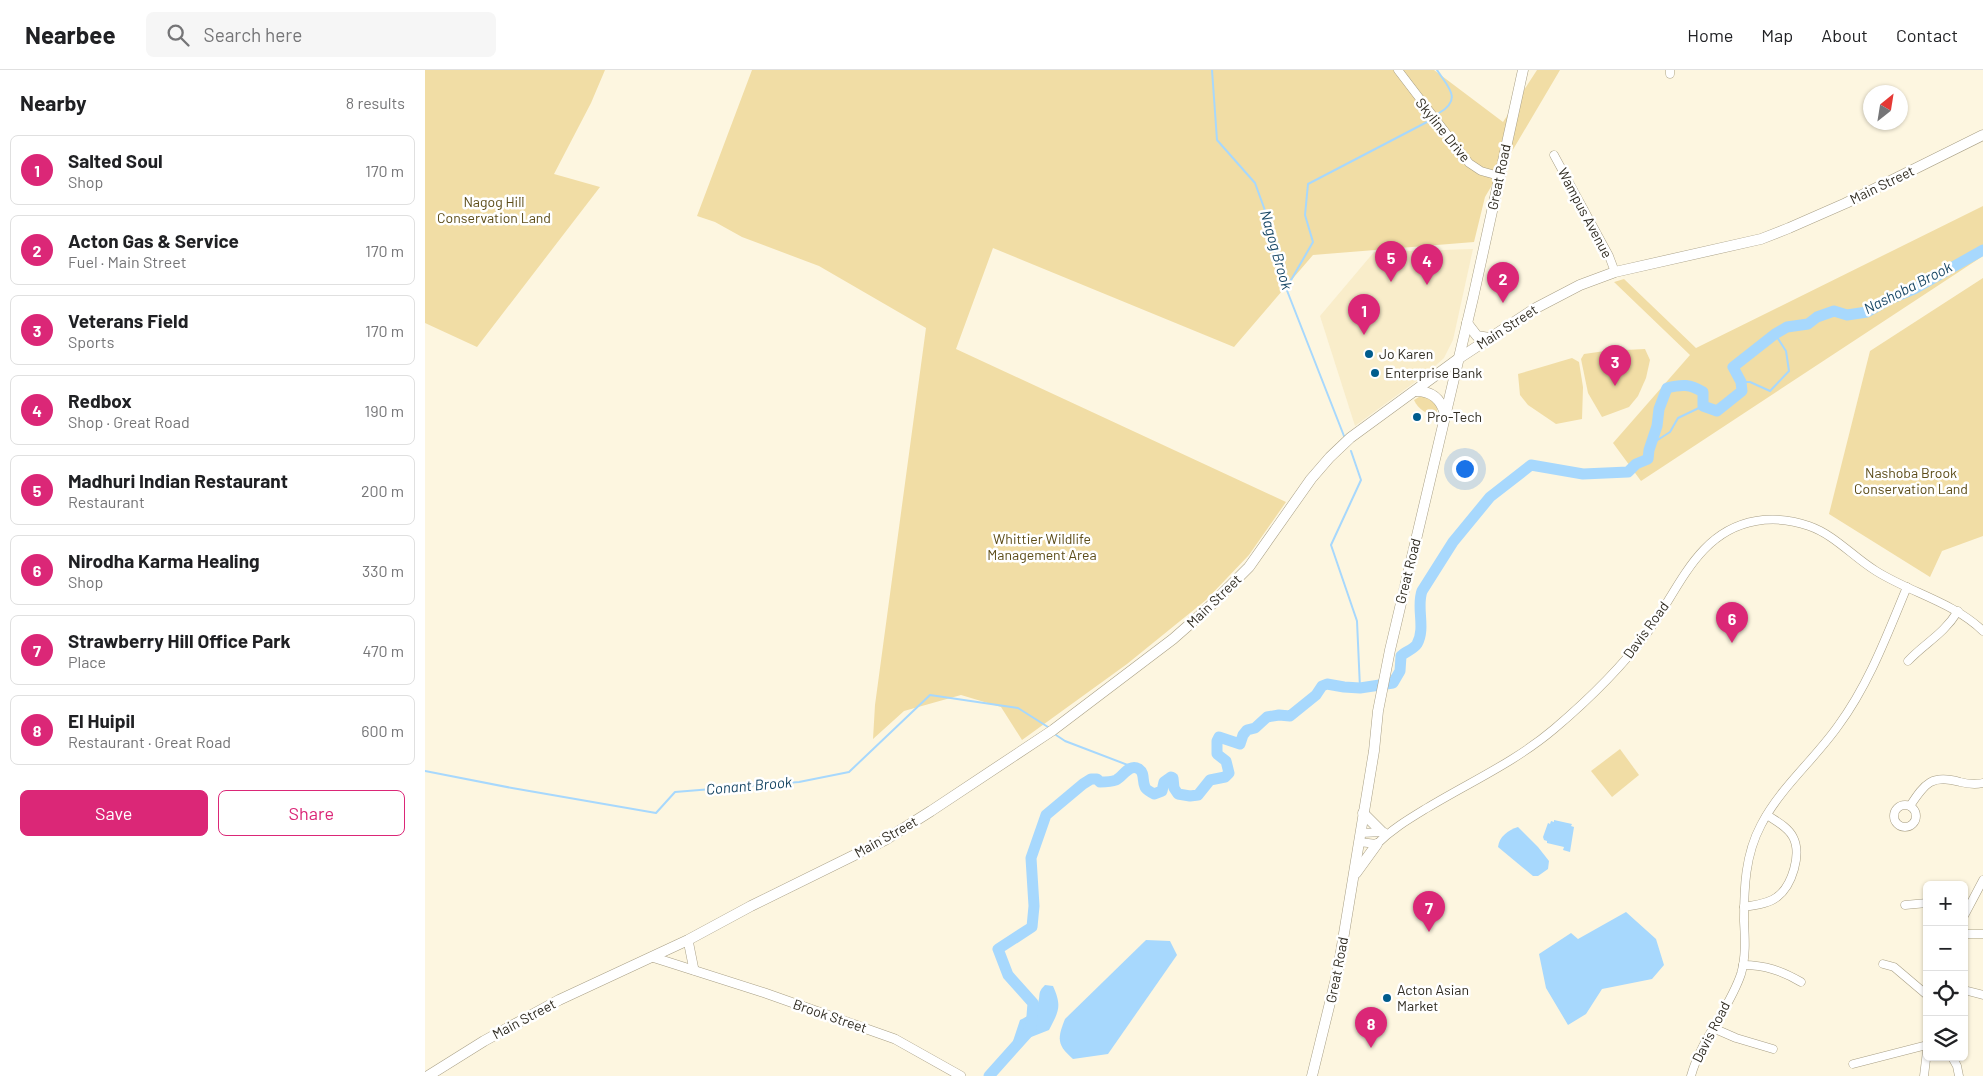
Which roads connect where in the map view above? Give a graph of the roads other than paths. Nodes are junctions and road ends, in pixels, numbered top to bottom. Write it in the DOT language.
graph roads {
  1 [pos="1398,70"];
  2 [pos="1523,70"];
  3 [pos="1983,134"];
  4 [pos="1554,155"];
  5 [pos="1499,176"];
  6 [pos="1615,272"];
  7 [pos="1467,323"];
  8 [pos="1489,338"];
  9 [pos="1459,359"];
  10 [pos="1416,391"];
  11 [pos="1445,415"];
  12 [pos="1907,587"];
  13 [pos="1958,612"];
  14 [pos="1981,625"];
  15 [pos="1908,662"];
  16 [pos="1983,783"];
  17 [pos="1910,806"];
  18 [pos="1363,813"];
  19 [pos="1767,815"];
  20 [pos="1385,832"];
  21 [pos="1360,837"];
  22 [pos="1377,844"];
  23 [pos="1354,876"];
  24 [pos="1983,880"];
  25 [pos="1968,903"];
  26 [pos="1923,904"];
  27 [pos="1744,906"];
  28 [pos="1905,906"];
  29 [pos="1968,934"];
  30 [pos="1983,934"];
  31 [pos="688,940"];
  32 [pos="652,957"];
  33 [pos="1883,964"];
  34 [pos="1743,965"];
  35 [pos="694,970"];
  36 [pos="1801,982"];
  37 [pos="1968,991"];
  38 [pos="1923,992"];
  39 [pos="1983,995"];
  40 [pos="1713,1028"];
  41 [pos="1923,1046"];
  42 [pos="1773,1049"];
  43 [pos="1926,1061"];
  44 [pos="1954,1061"];
  45 [pos="1853,1064"];
  46 [pos="428,1076"];
  47 [pos="961,1076"];
  48 [pos="1311,1076"];
  49 [pos="1691,1076"];
  50 [pos="1924,1076"];
  51 [pos="1959,1076"];
  1 -- 5 [label="street, Skyline Drive"];
  2 -- 5 [label="main road, Great Road"];
  3 -- 6 [label="main road, Main Street"];
  4 -- 6 [label="street, Wampus Avenue"];
  5 -- 7 [label="main road, Great Road"];
  6 -- 8 [label="main road, Main Street"];
  7 -- 8 [label="main road"];
  7 -- 9 [label="main road, Great Road"];
  8 -- 9 [label="main road, Main Street"];
  9 -- 10 [label="main road, Main Street"];
  9 -- 11 [label="main road, Great Road"];
  10 -- 11 [label="main road"];
  10 -- 31 [label="main road, Main Street"];
  11 -- 18 [label="main road, Great Road"];
  12 -- 13 [label="street, Davis Road"];
  12 -- 19 [label="street, Davis Road"];
  12 -- 20 [label="street, Davis Road"];
  13 -- 14 [label="street, Davis Road"];
  13 -- 15 [label="street"];
  16 -- 17 [label="street"];
  18 -- 20 [label="main road"];
  18 -- 21 [label="main road, Great Road"];
  19 -- 27 [label="street, Davis Road"];
  19 -- 27 [label="street"];
  20 -- 21 [label="street"];
  20 -- 22 [label="street, Davis Road"];
  21 -- 22 [label="street"];
  21 -- 23 [label="main road, Great Road"];
  22 -- 23 [label="main road"];
  23 -- 48 [label="main road, Great Road"];
  24 -- 25 [label="street"];
  26 -- 28 [label="street"];
  27 -- 34 [label="street, Davis Road"];
  29 -- 30 [label="street"];
  31 -- 32 [label="main road, Main Street"];
  31 -- 35 [label="street"];
  32 -- 35 [label="street, Brook Street"];
  32 -- 46 [label="main road, Main Street"];
  33 -- 38 [label="street"];
  34 -- 36 [label="street"];
  34 -- 40 [label="street, Davis Road"];
  35 -- 47 [label="street, Brook Street"];
  37 -- 39 [label="street"];
  40 -- 42 [label="street"];
  40 -- 49 [label="street, Davis Road"];
  41 -- 45 [label="street"];
  43 -- 50 [label="street"];
  44 -- 51 [label="street"];
}
